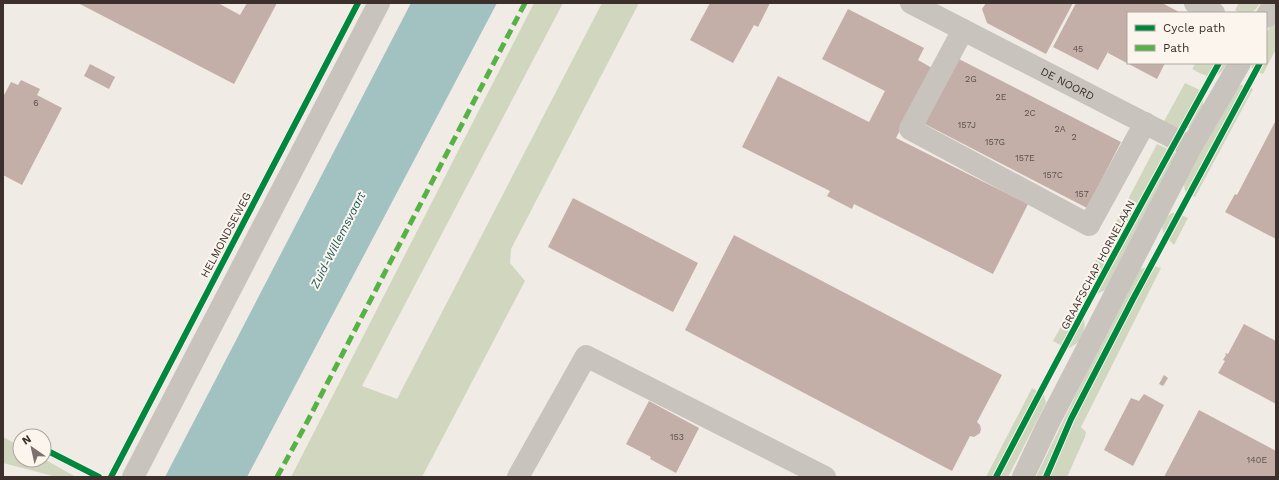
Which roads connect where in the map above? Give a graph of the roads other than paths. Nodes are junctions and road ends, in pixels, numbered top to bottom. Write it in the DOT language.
graph roads {
  1 [pos="379,3"];
  2 [pos="911,3"];
  3 [pos="1195,3"];
  4 [pos="1274,3"];
  5 [pos="948,11"];
  6 [pos="1212,12"];
  7 [pos="1267,15"];
  8 [pos="963,30"];
  9 [pos="1239,64"];
  10 [pos="1145,123"];
  11 [pos="1191,147"];
  12 [pos="811,474"];
  13 [pos="133,477"];
  14 [pos="518,477"];
  15 [pos="1023,477"];
  1 -- 13 [label="street"];
  2 -- 5 [label="street, DE NOORD"];
  3 -- 6 [label="street"];
  4 -- 7 [label="street"];
  5 -- 8 [label="street, DE NOORD"];
  8 -- 10 [label="street, DE NOORD"];
  8 -- 10 [label="street"];
  9 -- 11 [label="street"];
  10 -- 11 [label="street, DE NOORD"];
  11 -- 15 [label="street"];
  12 -- 14 [label="street"];
}
